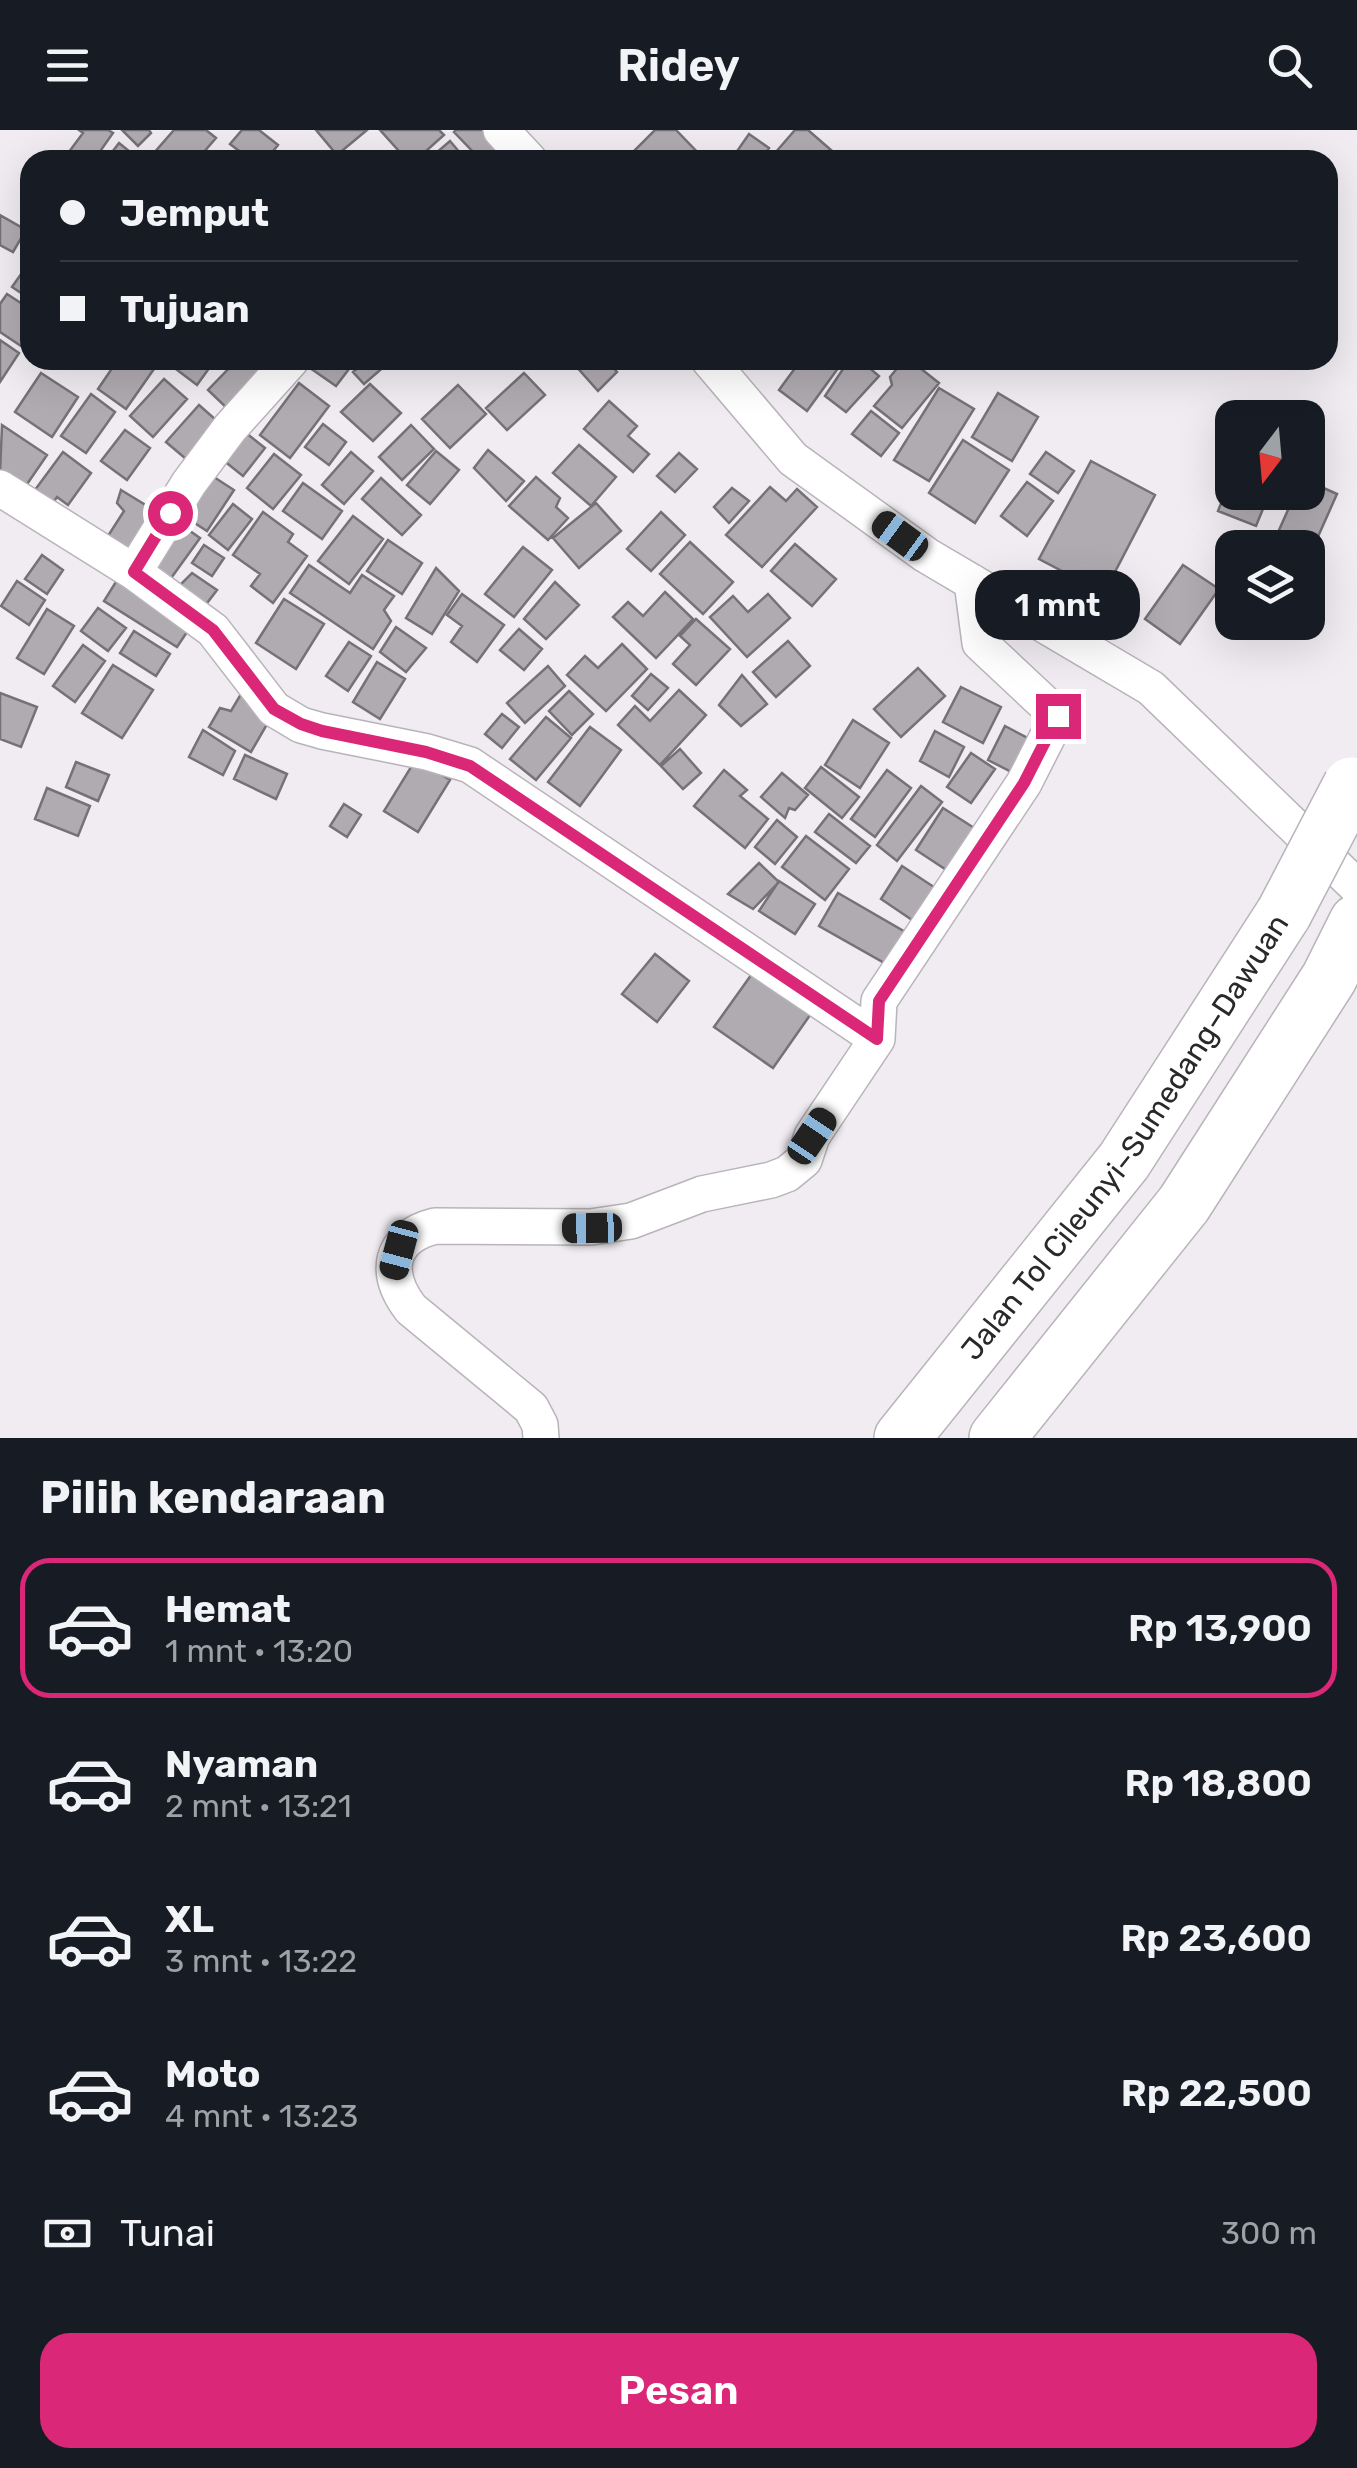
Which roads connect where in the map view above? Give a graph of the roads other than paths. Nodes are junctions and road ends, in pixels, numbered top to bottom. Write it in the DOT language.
graph roads {
  1 [pos="282,370"];
  2 [pos="717,370"];
  3 [pos="0,488"];
  4 [pos="134,572"];
  5 [pos="972,582"];
  6 [pos="1354,778"];
  7 [pos="1357,887"];
  8 [pos="1357,922"];
  9 [pos="877,1039"];
  10 [pos="541,1438"];
  11 [pos="902,1438"];
  12 [pos="997,1438"];
  1 -- 4 [label="street"];
  2 -- 5 [label="street"];
  3 -- 4 [label="street"];
  4 -- 9 [label="street"];
  5 -- 7 [label="street"];
  5 -- 9 [label="street"];
  6 -- 11 [label="highway, Jalan Tol Cileunyi–Sumedang–Dawuan, bridge"];
  8 -- 12 [label="highway"];
  9 -- 10 [label="street"];
}
